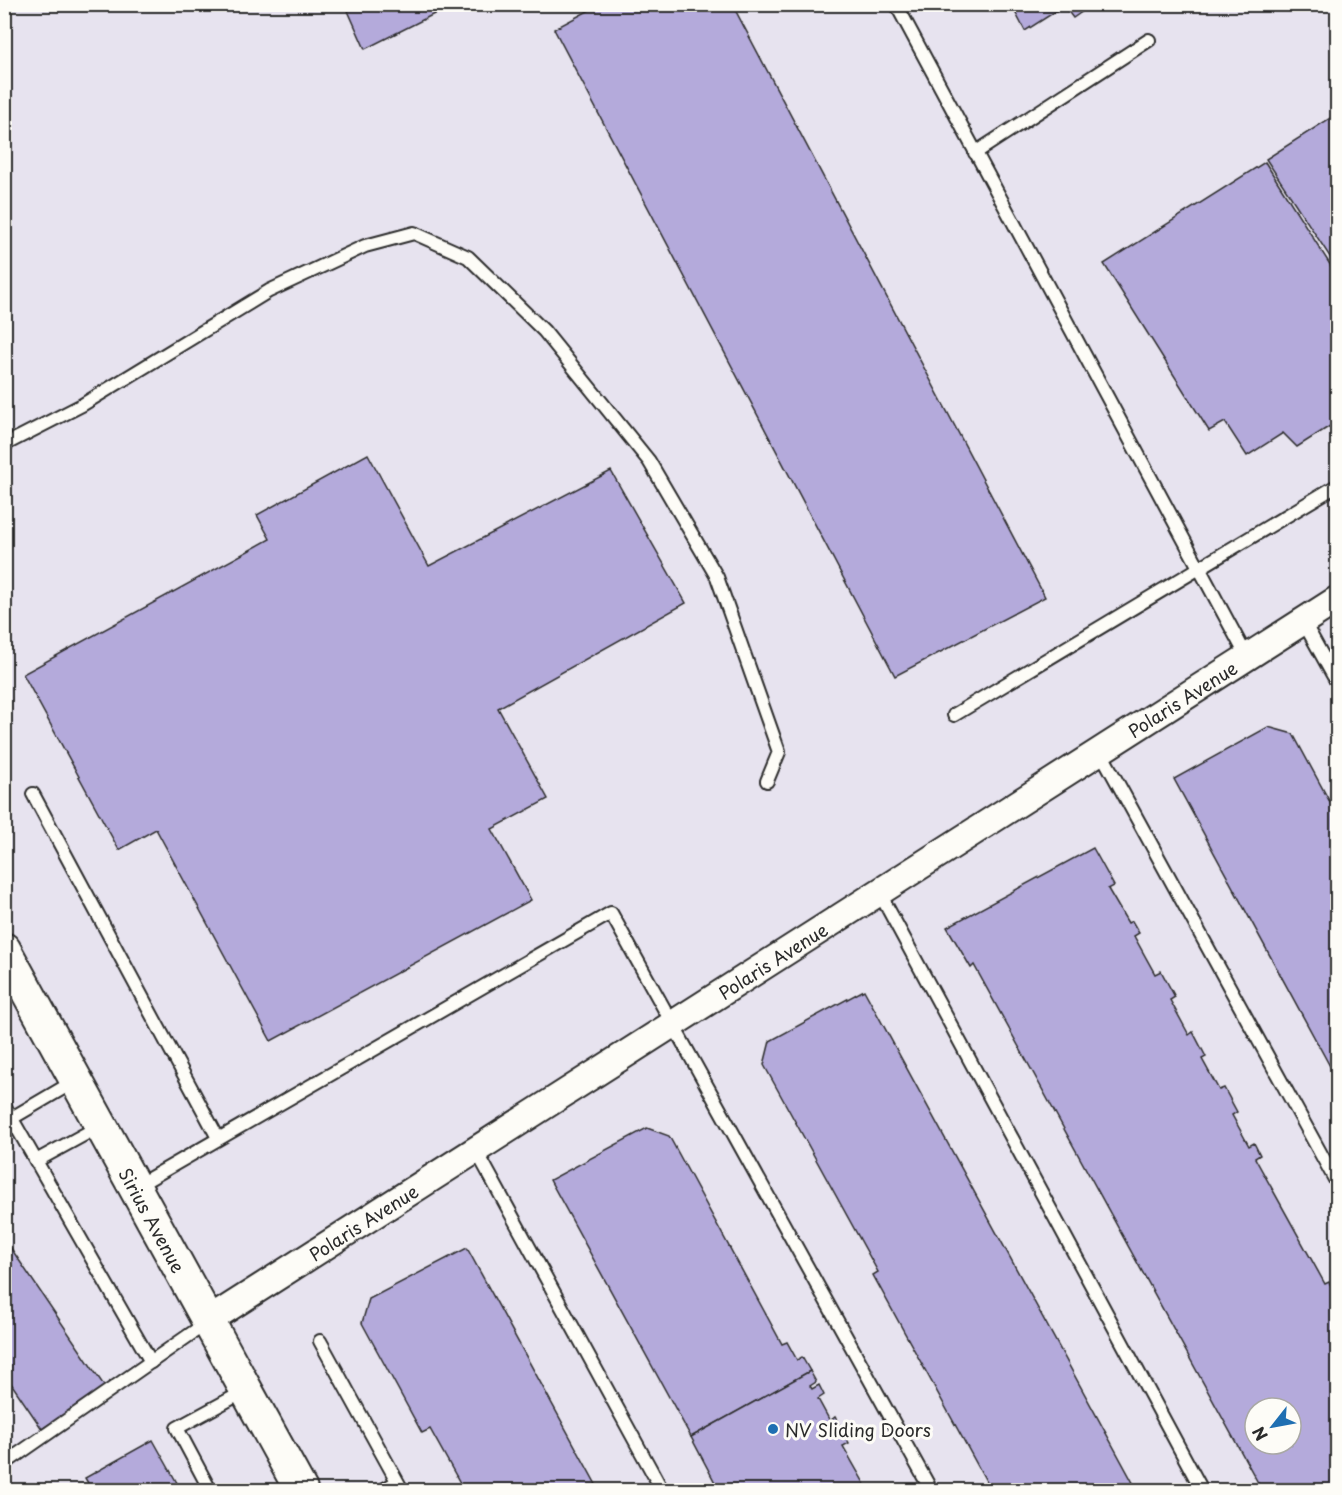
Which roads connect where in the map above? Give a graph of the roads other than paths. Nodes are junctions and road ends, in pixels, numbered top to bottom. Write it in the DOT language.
graph roads {
  1 [pos="896,4"];
  2 [pos="1149,40"];
  3 [pos="975,153"];
  4 [pos="4,444"];
  5 [pos="1338,485"];
  6 [pos="1200,570"];
  7 [pos="1338,599"];
  8 [pos="1303,621"];
  9 [pos="1247,657"];
  10 [pos="1338,684"];
  11 [pos="954,715"];
  12 [pos="1100,751"];
  13 [pos="767,781"];
  14 [pos="33,794"];
  15 [pos="879,892"];
  16 [pos="4,949"];
  17 [pos="672,1024"];
  18 [pos="76,1081"];
  19 [pos="4,1105"];
  20 [pos="12,1118"];
  21 [pos="101,1125"];
  22 [pos="218,1138"];
  23 [pos="476,1150"];
  24 [pos="36,1161"];
  25 [pos="1338,1185"];
  26 [pos="135,1187"];
  27 [pos="208,1321"];
  28 [pos="320,1341"];
  29 [pos="150,1362"];
  30 [pos="246,1390"];
  31 [pos="4,1464"];
  32 [pos="400,1486"];
  33 [pos="210,1491"];
  34 [pos="301,1491"];
  35 [pos="383,1491"];
  36 [pos="662,1491"];
  37 [pos="931,1491"];
  38 [pos="1202,1491"];
  1 -- 3 [label="lane"];
  2 -- 3 [label="lane"];
  3 -- 6 [label="lane"];
  4 -- 13 [label="lane"];
  5 -- 6 [label="lane"];
  6 -- 9 [label="lane"];
  6 -- 11 [label="lane"];
  7 -- 8 [label="street, Polaris Avenue"];
  8 -- 9 [label="street, Polaris Avenue"];
  8 -- 10 [label="lane"];
  9 -- 12 [label="street, Polaris Avenue"];
  12 -- 15 [label="street, Polaris Avenue"];
  12 -- 25 [label="lane"];
  14 -- 22 [label="lane"];
  15 -- 17 [label="street, Polaris Avenue"];
  15 -- 38 [label="lane"];
  16 -- 18 [label="street, Sirius Avenue"];
  17 -- 22 [label="lane"];
  17 -- 23 [label="street, Polaris Avenue"];
  17 -- 37 [label="lane"];
  18 -- 20 [label="lane"];
  18 -- 21 [label="street, Sirius Avenue"];
  19 -- 20 [label="lane"];
  20 -- 24 [label="lane"];
  21 -- 24 [label="lane"];
  21 -- 26 [label="street, Sirius Avenue"];
  22 -- 26 [label="lane"];
  23 -- 27 [label="street, Polaris Avenue"];
  23 -- 36 [label="lane"];
  24 -- 29 [label="lane"];
  26 -- 27 [label="street, Sirius Avenue"];
  27 -- 29 [label="lane"];
  27 -- 30 [label="street, Sirius Avenue"];
  28 -- 32 [label="lane"];
  29 -- 31 [label="lane"];
  30 -- 33 [label="lane"];
  30 -- 34 [label="street, Sirius Avenue"];
  32 -- 35 [label="lane"];
}
